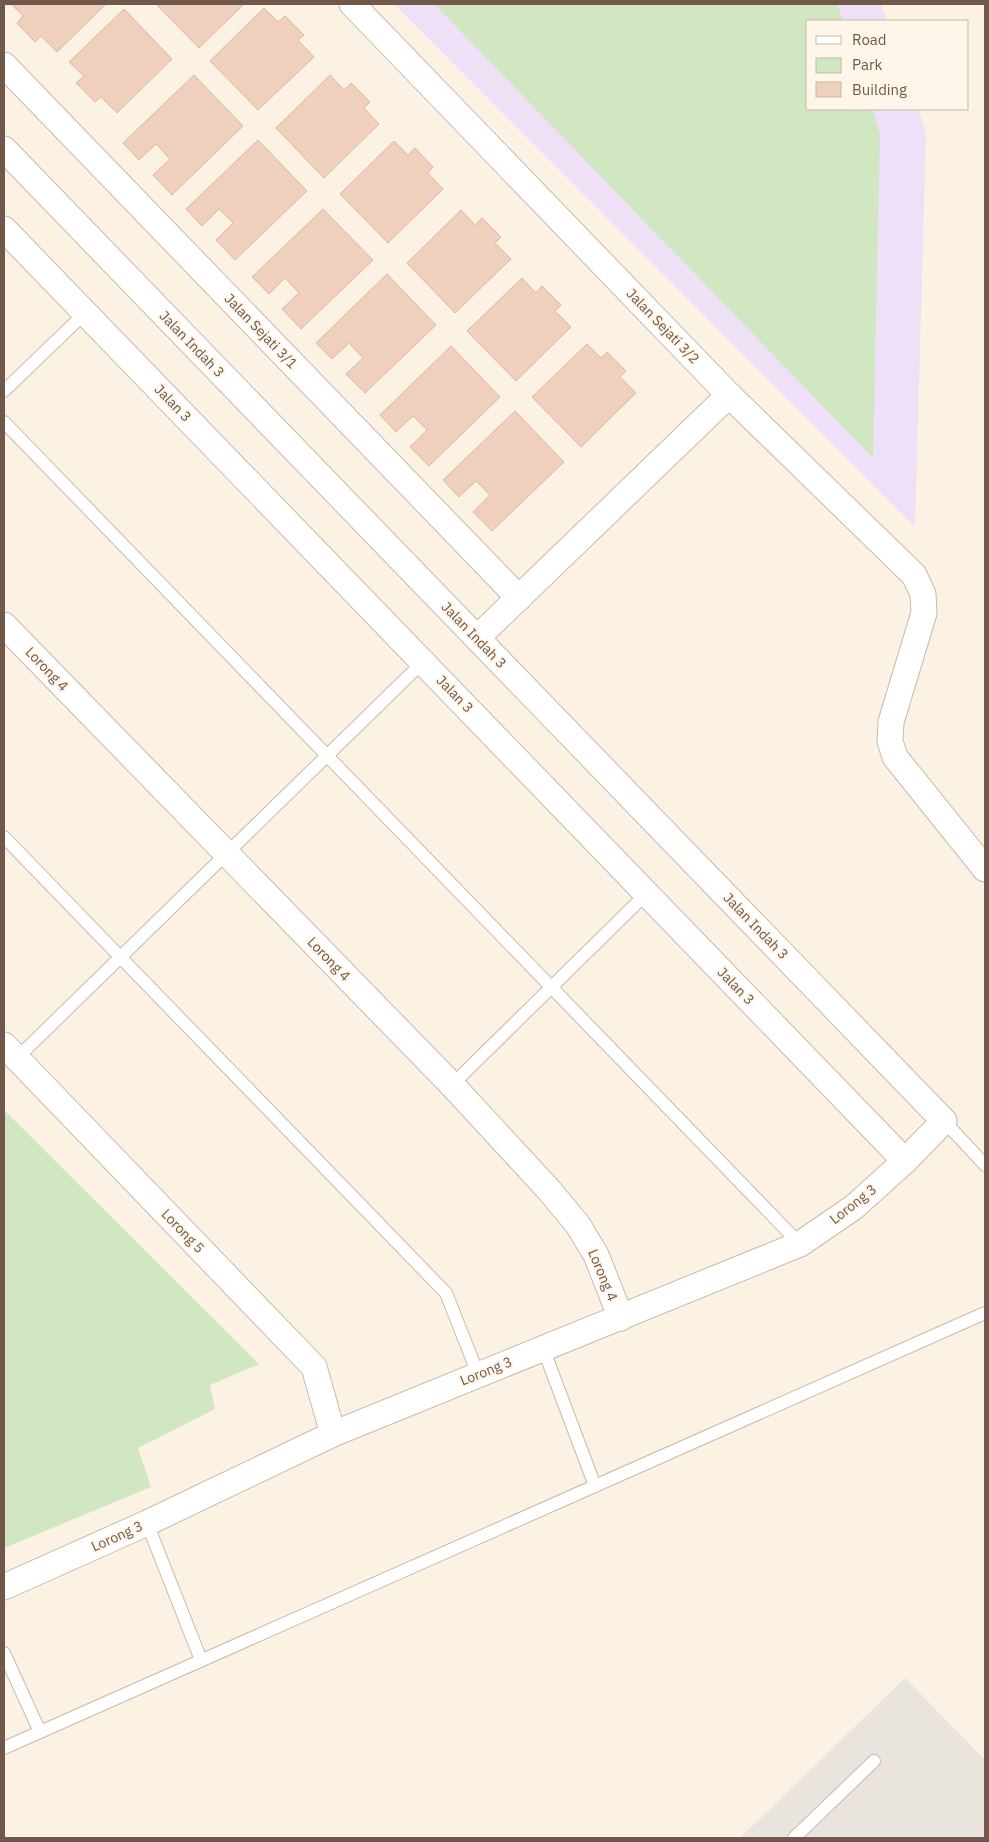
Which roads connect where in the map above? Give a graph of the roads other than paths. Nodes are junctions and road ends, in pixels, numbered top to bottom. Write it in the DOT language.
graph roads {
  1 [pos="352,4"];
  2 [pos="4,65"];
  3 [pos="4,149"];
  4 [pos="4,229"];
  5 [pos="85,313"];
  6 [pos="4,391"];
  7 [pos="729,395"];
  8 [pos="4,422"];
  9 [pos="519,598"];
  10 [pos="4,625"];
  11 [pos="477,638"];
  12 [pos="423,662"];
  13 [pos="327,756"];
  14 [pos="4,837"];
  15 [pos="226,854"];
  16 [pos="985,869"];
  17 [pos="647,893"];
  18 [pos="121,957"];
  19 [pos="552,988"];
  20 [pos="10,1051"];
  21 [pos="452,1085"];
  22 [pos="944,1121"];
  23 [pos="905,1161"];
  24 [pos="985,1165"];
  25 [pos="800,1244"];
  26 [pos="985,1313"];
  27 [pos="620,1318"];
  28 [pos="544,1348"];
  29 [pos="478,1374"];
  30 [pos="333,1434"];
  31 [pos="595,1486"];
  32 [pos="147,1523"];
  33 [pos="4,1587"];
  34 [pos="4,1653"];
  35 [pos="201,1660"];
  36 [pos="40,1732"];
  37 [pos="4,1748"];
  38 [pos="874,1761"];
  39 [pos="794,1838"];
  1 -- 7 [label="street, Jalan Sejati 3/2"];
  2 -- 9 [label="street, Jalan Sejati 3/1"];
  3 -- 11 [label="street, Jalan Indah 3"];
  4 -- 5 [label="street, Jalan 3"];
  5 -- 6 [label="lane"];
  5 -- 12 [label="street, Jalan 3"];
  7 -- 9 [label="street"];
  7 -- 16 [label="street, Jalan Sejati 3/2"];
  8 -- 13 [label="lane"];
  9 -- 11 [label="street"];
  10 -- 15 [label="street, Lorong 4"];
  11 -- 22 [label="street, Jalan Indah 3"];
  12 -- 13 [label="lane"];
  12 -- 17 [label="street, Jalan 3"];
  13 -- 15 [label="lane"];
  13 -- 19 [label="lane"];
  14 -- 18 [label="lane"];
  15 -- 18 [label="lane"];
  15 -- 21 [label="street, Lorong 4"];
  17 -- 19 [label="lane"];
  17 -- 23 [label="street, Jalan 3"];
  18 -- 20 [label="lane"];
  18 -- 29 [label="lane"];
  19 -- 21 [label="lane"];
  19 -- 25 [label="lane"];
  20 -- 30 [label="street, Lorong 5"];
  21 -- 27 [label="street, Lorong 4"];
  22 -- 23 [label="street, Lorong 3"];
  22 -- 24 [label="lane"];
  23 -- 25 [label="street, Lorong 3"];
  25 -- 27 [label="street, Lorong 3"];
  26 -- 31 [label="lane"];
  27 -- 28 [label="street, Lorong 3"];
  28 -- 29 [label="street, Lorong 3"];
  28 -- 31 [label="lane"];
  29 -- 30 [label="street, Lorong 3"];
  30 -- 32 [label="street, Lorong 3"];
  31 -- 35 [label="lane"];
  32 -- 33 [label="street, Lorong 3"];
  32 -- 35 [label="lane"];
  34 -- 36 [label="lane"];
  35 -- 36 [label="lane"];
  36 -- 37 [label="lane"];
  38 -- 39 [label="lane"];
}
